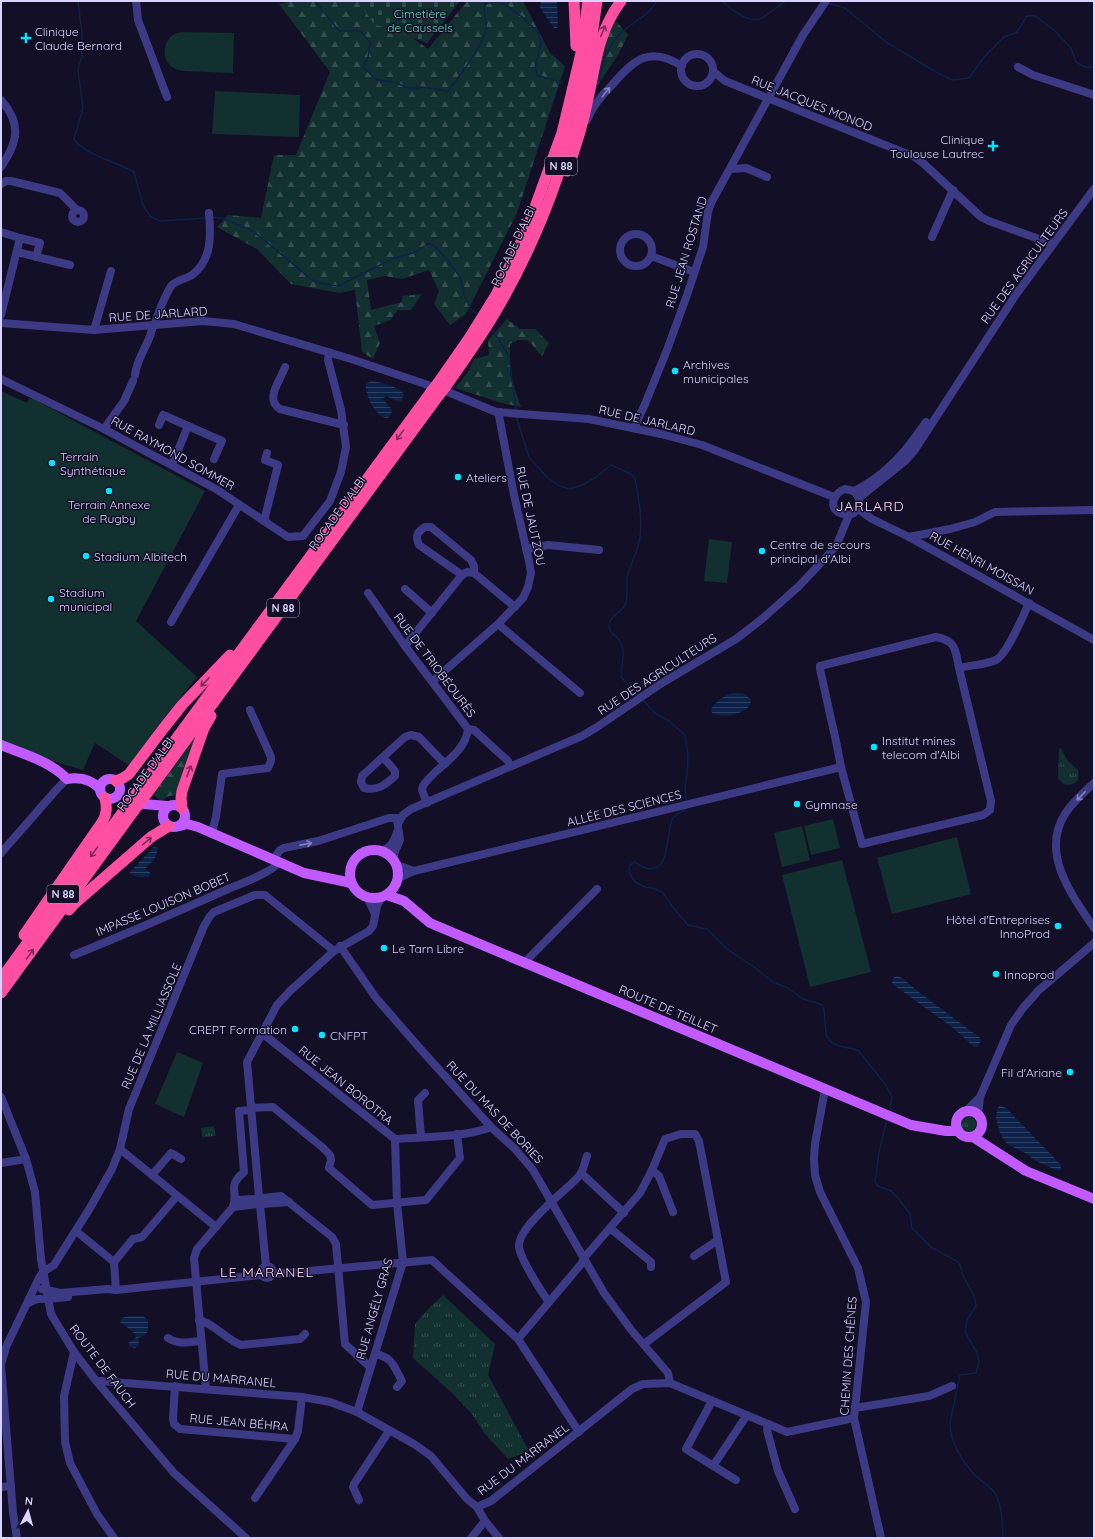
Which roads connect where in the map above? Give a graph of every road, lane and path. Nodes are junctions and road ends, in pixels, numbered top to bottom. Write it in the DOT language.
graph roads {
  1 [pos="136,1"];
  2 [pos="574,1"];
  3 [pos="588,1"];
  4 [pos="597,1"];
  5 [pos="621,1"];
  6 [pos="824,3"];
  7 [pos="682,66"];
  8 [pos="1018,67"];
  9 [pos="714,72"];
  10 [pos="725,81"];
  11 [pos="707,83"];
  12 [pos="573,92"];
  13 [pos="1094,95"];
  14 [pos="167,97"];
  15 [pos="768,99"];
  16 [pos="1,100"];
  17 [pos="579,137"];
  18 [pos="737,156"];
  19 [pos="1,167"];
  20 [pos="746,168"];
  21 [pos="730,169"];
  22 [pos="767,177"];
  23 [pos="1,184"];
  24 [pos="1094,189"];
  25 [pos="953,190"];
  26 [pos="77,210"];
  27 [pos="209,213"];
  28 [pos="1,232"];
  29 [pos="932,237"];
  30 [pos="20,238"];
  31 [pos="1053,244"];
  32 [pos="17,252"];
  33 [pos="651,256"];
  34 [pos="36,257"];
  35 [pos="70,265"];
  36 [pos="110,271"];
  37 [pos="694,272"];
  38 [pos="1,315"];
  39 [pos="491,320"];
  40 [pos="1,323"];
  41 [pos="154,325"];
  42 [pos="94,330"];
  43 [pos="329,352"];
  44 [pos="285,367"];
  45 [pos="1,379"];
  46 [pos="438,389"];
  47 [pos="503,413"];
  48 [pos="159,425"];
  49 [pos="344,425"];
  50 [pos="188,426"];
  51 [pos="634,428"];
  52 [pos="104,429"];
  53 [pos="266,453"];
  54 [pos="214,459"];
  55 [pos="172,465"];
  56 [pos="856,494"];
  57 [pos="834,497"];
  58 [pos="239,505"];
  59 [pos="858,509"];
  60 [pos="1094,510"];
  61 [pos="840,513"];
  62 [pos="850,515"];
  63 [pos="264,521"];
  64 [pos="843,528"];
  65 [pos="909,537"];
  66 [pos="526,549"];
  67 [pos="598,550"];
  68 [pos="474,573"];
  69 [pos="462,575"];
  70 [pos="405,589"];
  71 [pos="368,593"];
  72 [pos="1029,603"];
  73 [pos="516,607"];
  74 [pos="432,613"];
  75 [pos="171,622"];
  76 [pos="261,624"];
  77 [pos="498,624"];
  78 [pos="1094,640"];
  79 [pos="405,646"];
  80 [pos="959,668"];
  81 [pos="433,681"];
  82 [pos="580,693"];
  83 [pos="218,698"];
  84 [pos="250,710"];
  85 [pos="468,729"];
  86 [pos="1,745"];
  87 [pos="383,757"];
  88 [pos="508,761"];
  89 [pos="445,764"];
  90 [pos="841,767"];
  91 [pos="67,779"];
  92 [pos="92,782"];
  93 [pos="114,782"];
  94 [pos="1094,783"];
  95 [pos="144,790"];
  96 [pos="107,794"];
  97 [pos="426,801"];
  98 [pos="167,806"];
  99 [pos="129,811"];
  100 [pos="184,811"];
  101 [pos="162,815"];
  102 [pos="398,824"];
  103 [pos="174,826"];
  104 [pos="198,826"];
  105 [pos="212,832"];
  106 [pos="381,851"];
  107 [pos="1,853"];
  108 [pos="273,860"];
  109 [pos="396,862"];
  110 [pos="350,869"];
  111 [pos="414,871"];
  112 [pos="261,875"];
  113 [pos="327,878"];
  114 [pos="398,882"];
  115 [pos="352,884"];
  116 [pos="597,889"];
  117 [pos="384,896"];
  118 [pos="367,897"];
  119 [pos="404,901"];
  120 [pos="375,914"];
  121 [pos="1094,928"];
  122 [pos="46,932"];
  123 [pos="1094,942"];
  124 [pos="337,948"];
  125 [pos="74,955"];
  126 [pos="525,962"];
  127 [pos="1,972"];
  128 [pos="1,979"];
  129 [pos="1,993"];
  130 [pos="262,1033"];
  131 [pos="825,1089"];
  132 [pos="425,1093"];
  133 [pos="1,1097"];
  134 [pos="980,1097"];
  135 [pos="251,1109"];
  136 [pos="966,1111"];
  137 [pos="978,1115"];
  138 [pos="956,1119"];
  139 [pos="491,1127"];
  140 [pos="928,1128"];
  141 [pos="981,1128"];
  142 [pos="958,1131"];
  143 [pos="457,1134"];
  144 [pos="421,1137"];
  145 [pos="973,1137"];
  146 [pos="394,1138"];
  147 [pos="120,1149"];
  148 [pos="999,1154"];
  149 [pos="587,1156"];
  150 [pos="26,1159"];
  151 [pos="181,1159"];
  152 [pos="1,1163"];
  153 [pos="652,1170"];
  154 [pos="581,1173"];
  155 [pos="152,1175"];
  156 [pos="177,1196"];
  157 [pos="1094,1199"];
  158 [pos="260,1201"];
  159 [pos="552,1202"];
  160 [pos="397,1203"];
  161 [pos="234,1204"];
  162 [pos="673,1212"];
  163 [pos="624,1213"];
  164 [pos="216,1227"];
  165 [pos="610,1228"];
  166 [pos="76,1231"];
  167 [pos="718,1240"];
  168 [pos="694,1256"];
  169 [pos="584,1258"];
  170 [pos="114,1262"];
  171 [pos="403,1262"];
  172 [pos="266,1266"];
  173 [pos="650,1267"];
  174 [pos="339,1268"];
  175 [pos="43,1272"];
  176 [pos="274,1274"];
  177 [pos="261,1275"];
  178 [pos="196,1282"];
  179 [pos="46,1290"];
  180 [pos="116,1290"];
  181 [pos="33,1291"];
  182 [pos="47,1299"];
  183 [pos="549,1302"];
  184 [pos="28,1303"];
  185 [pos="199,1320"];
  186 [pos="305,1334"];
  187 [pos="168,1338"];
  188 [pos="518,1339"];
  189 [pos="201,1342"];
  190 [pos="644,1344"];
  191 [pos="74,1352"];
  192 [pos="375,1354"];
  193 [pos="1,1365"];
  194 [pos="370,1366"];
  195 [pos="97,1382"];
  196 [pos="670,1383"];
  197 [pos="175,1386"];
  198 [pos="952,1386"];
  199 [pos="397,1387"];
  200 [pos="206,1389"];
  201 [pos="302,1397"];
  202 [pos="712,1401"];
  203 [pos="855,1408"];
  204 [pos="357,1412"];
  205 [pos="747,1415"];
  206 [pos="854,1418"];
  207 [pos="768,1424"];
  208 [pos="389,1431"];
  209 [pos="579,1432"];
  210 [pos="295,1438"];
  211 [pos="713,1466"];
  212 [pos="736,1480"];
  213 [pos="11,1486"];
  214 [pos="1,1487"];
  215 [pos="255,1498"];
  216 [pos="358,1500"];
  217 [pos="477,1507"];
  218 [pos="795,1510"];
  219 [pos="485,1521"];
  220 [pos="17,1538"];
  221 [pos="114,1538"];
  222 [pos="246,1538"];
  223 [pos="471,1538"];
  224 [pos="499,1538"];
  225 [pos="881,1538"];
  1 -- 14 [label="street"];
  2 -- 12 [label="highway"];
  3 -- 12 [label="highway, ROCADE D'ALBI / N 88"];
  4 -- 39 [label="highway, ROCADE D'ALBI / N 88"];
  17 -- 5 [label="highway, one-way"];
  6 -- 15 [label="street, RUE JEAN ROSTAND"];
  7 -- 9 [label="street"];
  7 -- 11 [label="street"];
  17 -- 7 [label="street, one-way"];
  8 -- 13 [label="street"];
  9 -- 10 [label="street"];
  9 -- 11 [label="street"];
  10 -- 11 [label="street"];
  10 -- 15 [label="street, RUE JACQUES MONOD"];
  12 -- 46 [label="highway, ROCADE D'ALBI / N 88"];
  15 -- 18 [label="street, RUE JEAN ROSTAND"];
  15 -- 25 [label="street, RUE JACQUES MONOD"];
  16 -- 19 [label="street"];
  17 -- 39 [label="highway"];
  18 -- 20 [label="street"];
  18 -- 21 [label="street, RUE JEAN ROSTAND"];
  20 -- 21 [label="street"];
  20 -- 22 [label="street"];
  21 -- 37 [label="street, RUE JEAN ROSTAND"];
  23 -- 26 [label="street"];
  24 -- 31 [label="street, RUE DES AGRICULTEURS"];
  25 -- 29 [label="street"];
  25 -- 31 [label="street, RUE JACQUES MONOD"];
  27 -- 41 [label="street"];
  28 -- 30 [label="street"];
  30 -- 32 [label="street"];
  30 -- 34 [label="street"];
  31 -- 56 [label="street, RUE DES AGRICULTEURS"];
  32 -- 34 [label="street"];
  32 -- 38 [label="street"];
  33 -- 37 [label="street"];
  34 -- 35 [label="street"];
  36 -- 42 [label="street"];
  37 -- 51 [label="street, RUE JEAN ROSTAND"];
  39 -- 46 [label="highway, ROCADE D'ALBI / N 88"];
  40 -- 42 [label="street, RUE DE JARLARD"];
  41 -- 42 [label="street, RUE DE JARLARD"];
  41 -- 43 [label="street, RUE DE JARLARD"];
  41 -- 52 [label="street"];
  43 -- 46 [label="street, RUE DE JARLARD"];
  43 -- 49 [label="street, RUE RAYMOND SOMMER"];
  44 -- 49 [label="street"];
  45 -- 52 [label="street, RUE RAYMOND SOMMER"];
  46 -- 47 [label="street, RUE DE JARLARD"];
  46 -- 76 [label="highway, ROCADE D'ALBI / N 88, one-way"];
  46 -- 83 [label="highway, ROCADE D'ALBI / N 88"];
  47 -- 51 [label="street, RUE DE JARLARD"];
  47 -- 66 [label="street, RUE DE JAUTZOU"];
  48 -- 50 [label="street"];
  49 -- 63 [label="street, RUE RAYMOND SOMMER"];
  50 -- 54 [label="street"];
  50 -- 55 [label="street"];
  51 -- 57 [label="street, RUE DE JARLARD"];
  52 -- 55 [label="street, RUE RAYMOND SOMMER"];
  53 -- 63 [label="street"];
  55 -- 58 [label="street, RUE RAYMOND SOMMER"];
  56 -- 57 [label="street, RUE DES AGRICULTEURS"];
  56 -- 59 [label="street"];
  57 -- 61 [label="street"];
  58 -- 63 [label="street, RUE RAYMOND SOMMER"];
  58 -- 75 [label="street"];
  59 -- 62 [label="street, RUE DES AGRICULTEURS"];
  59 -- 65 [label="street, RUE HENRI MOISSAN"];
  60 -- 65 [label="street"];
  61 -- 62 [label="street"];
  61 -- 64 [label="street"];
  62 -- 64 [label="street, RUE DES AGRICULTEURS"];
  64 -- 97 [label="street, RUE DES AGRICULTEURS"];
  65 -- 72 [label="street, RUE HENRI MOISSAN"];
  66 -- 67 [label="street"];
  66 -- 73 [label="street, RUE DE JAUTZOU"];
  68 -- 69 [label="street"];
  68 -- 69 [label="street"];
  68 -- 73 [label="street"];
  69 -- 74 [label="street"];
  70 -- 74 [label="street"];
  71 -- 79 [label="street, RUE DE TRIOBÉOURÈS"];
  72 -- 78 [label="street, RUE HENRI MOISSAN"];
  72 -- 80 [label="street"];
  73 -- 77 [label="street, RUE DE JAUTZOU"];
  74 -- 79 [label="street"];
  76 -- 93 [label="highway, one-way"];
  76 -- 95 [label="highway, ROCADE D'ALBI / N 88"];
  77 -- 81 [label="street, RUE DE JAUTZOU"];
  77 -- 82 [label="street"];
  79 -- 81 [label="street, RUE DE TRIOBÉOURÈS"];
  80 -- 90 [label="street"];
  80 -- 90 [label="street"];
  81 -- 85 [label="street, RUE DE TRIOBÉOURÈS"];
  83 -- 95 [label="highway, ROCADE D'ALBI / N 88"];
  100 -- 83 [label="highway, one-way"];
  84 -- 105 [label="street"];
  85 -- 88 [label="street, RUE DE TRIOBÉOURÈS"];
  85 -- 89 [label="street"];
  86 -- 91 [label="main road"];
  87 -- 89 [label="street"];
  89 -- 97 [label="street"];
  90 -- 111 [label="street, ALLÉE DES SCIENCES"];
  91 -- 92 [label="main road"];
  91 -- 107 [label="street"];
  92 -- 93 [label="main road"];
  92 -- 96 [label="main road"];
  93 -- 96 [label="main road"];
  93 -- 96 [label="main road"];
  94 -- 121 [label="street, one-way"];
  95 -- 99 [label="highway, ROCADE D'ALBI / N 88, bridge"];
  96 -- 127 [label="highway"];
  97 -- 102 [label="street, RUE DES AGRICULTEURS"];
  98 -- 100 [label="main road"];
  98 -- 101 [label="main road"];
  98 -- 101 [label="main road"];
  99 -- 122 [label="highway, ROCADE D'ALBI / N 88"];
  99 -- 128 [label="highway, ROCADE D'ALBI / N 88, one-way"];
  100 -- 103 [label="main road"];
  100 -- 104 [label="main road"];
  101 -- 103 [label="main road"];
  102 -- 106 [label="street, RUE DES AGRICULTEURS"];
  108 -- 102 [label="street, one-way"];
  102 -- 109 [label="street"];
  103 -- 104 [label="main road"];
  122 -- 103 [label="highway, one-way"];
  104 -- 105 [label="main road"];
  105 -- 108 [label="main road"];
  106 -- 109 [label="main road"];
  106 -- 110 [label="main road"];
  108 -- 112 [label="street"];
  108 -- 112 [label="street, IMPASSE LOUISON BOBET"];
  108 -- 113 [label="main road"];
  109 -- 111 [label="street"];
  109 -- 114 [label="main road"];
  110 -- 113 [label="main road"];
  110 -- 115 [label="main road"];
  111 -- 114 [label="street, ALLÉE DES SCIENCES"];
  112 -- 125 [label="street, IMPASSE LOUISON BOBET"];
  113 -- 115 [label="main road"];
  114 -- 117 [label="main road"];
  114 -- 119 [label="main road, ROUTE DE TEILLET"];
  115 -- 118 [label="main road"];
  116 -- 126 [label="street"];
  117 -- 118 [label="main road"];
  117 -- 119 [label="main road, ROUTE DE TEILLET"];
  117 -- 120 [label="street"];
  118 -- 120 [label="street"];
  119 -- 126 [label="main road, ROUTE DE TEILLET"];
  120 -- 124 [label="street"];
  129 -- 122 [label="highway, ROCADE D'ALBI / N 88, one-way"];
  123 -- 134 [label="street"];
  124 -- 130 [label="street"];
  124 -- 139 [label="street, RUE DU MAS DE BORIES"];
  124 -- 147 [label="street, RUE DE LA MILLIASSOLE"];
  126 -- 131 [label="main road, ROUTE DE TEILLET"];
  130 -- 135 [label="street"];
  130 -- 146 [label="street, RUE JEAN BOROTRA"];
  131 -- 140 [label="main road, ROUTE DE TEILLET"];
  131 -- 203 [label="street, CHEMIN DES CHÊNES"];
  132 -- 144 [label="street"];
  133 -- 150 [label="street, ROUTE DE FAUCH"];
  134 -- 136 [label="street"];
  134 -- 137 [label="street"];
  135 -- 158 [label="street"];
  135 -- 160 [label="street"];
  135 -- 161 [label="street"];
  136 -- 137 [label="main road"];
  136 -- 138 [label="main road"];
  137 -- 141 [label="main road"];
  138 -- 140 [label="main road, ROUTE DE TEILLET"];
  138 -- 142 [label="main road"];
  139 -- 143 [label="street, RUE JEAN BOROTRA"];
  139 -- 159 [label="street, RUE DU MAS DE BORIES"];
  140 -- 142 [label="main road, ROUTE DE TEILLET"];
  141 -- 145 [label="main road"];
  141 -- 148 [label="main road"];
  142 -- 145 [label="main road"];
  143 -- 144 [label="street, RUE JEAN BOROTRA"];
  143 -- 160 [label="street"];
  144 -- 146 [label="street, RUE JEAN BOROTRA"];
  145 -- 148 [label="main road"];
  146 -- 160 [label="street, RUE ANGÉLY GRAS"];
  147 -- 155 [label="street"];
  147 -- 166 [label="street, RUE DE LA MILLIASSOLE"];
  148 -- 157 [label="main road"];
  149 -- 154 [label="street"];
  150 -- 152 [label="street"];
  150 -- 175 [label="street, ROUTE DE FAUCH"];
  151 -- 155 [label="street"];
  153 -- 162 [label="street"];
  153 -- 163 [label="street"];
  153 -- 167 [label="street"];
  154 -- 159 [label="street"];
  154 -- 163 [label="street"];
  155 -- 156 [label="street"];
  156 -- 164 [label="street"];
  156 -- 170 [label="street"];
  158 -- 161 [label="street"];
  158 -- 172 [label="street"];
  158 -- 174 [label="street"];
  159 -- 169 [label="street, RUE DU MAS DE BORIES"];
  159 -- 183 [label="street"];
  160 -- 171 [label="street, RUE ANGÉLY GRAS"];
  161 -- 164 [label="street"];
  163 -- 165 [label="street"];
  164 -- 178 [label="street"];
  165 -- 169 [label="street"];
  165 -- 173 [label="street"];
  166 -- 170 [label="street"];
  166 -- 175 [label="street, RUE DE LA MILLIASSOLE"];
  167 -- 168 [label="street"];
  167 -- 190 [label="street"];
  169 -- 183 [label="street"];
  169 -- 190 [label="street, RUE DU MAS DE BORIES"];
  170 -- 180 [label="street"];
  171 -- 174 [label="street"];
  171 -- 188 [label="street"];
  171 -- 192 [label="street, RUE ANGÉLY GRAS"];
  172 -- 176 [label="street"];
  172 -- 177 [label="street"];
  174 -- 176 [label="street"];
  174 -- 194 [label="street"];
  175 -- 179 [label="street, ROUTE DE FAUCH"];
  175 -- 181 [label="street"];
  176 -- 177 [label="street"];
  177 -- 178 [label="street"];
  178 -- 180 [label="street"];
  178 -- 185 [label="street"];
  179 -- 180 [label="street"];
  179 -- 181 [label="street"];
  179 -- 182 [label="street, ROUTE DE FAUCH"];
  180 -- 182 [label="street"];
  181 -- 184 [label="street"];
  182 -- 184 [label="street"];
  182 -- 191 [label="street, ROUTE DE FAUCH"];
  183 -- 188 [label="street"];
  184 -- 193 [label="street"];
  185 -- 186 [label="street"];
  185 -- 189 [label="street"];
  187 -- 189 [label="street"];
  188 -- 209 [label="street"];
  189 -- 200 [label="street"];
  190 -- 196 [label="street, RUE DU MAS DE BORIES"];
  191 -- 195 [label="street, ROUTE DE FAUCH"];
  191 -- 221 [label="street"];
  192 -- 194 [label="street, RUE ANGÉLY GRAS"];
  192 -- 199 [label="street"];
  193 -- 213 [label="street"];
  194 -- 204 [label="street, RUE ANGÉLY GRAS"];
  195 -- 197 [label="street, RUE DU MARRANEL"];
  195 -- 222 [label="street, ROUTE DE FAUCH"];
  196 -- 202 [label="street, RUE DU MARRANEL"];
  196 -- 209 [label="street, RUE DU MARRANEL"];
  197 -- 200 [label="street, RUE DU MARRANEL"];
  197 -- 210 [label="street, RUE JEAN BÉHRA"];
  198 -- 203 [label="street"];
  200 -- 201 [label="street, RUE DU MARRANEL"];
  201 -- 204 [label="street, RUE DU MARRANEL"];
  201 -- 210 [label="street"];
  202 -- 205 [label="street, RUE DU MARRANEL"];
  202 -- 211 [label="street"];
  203 -- 206 [label="street, CHEMIN DES CHÊNES"];
  204 -- 208 [label="street, RUE DU MARRANEL"];
  205 -- 207 [label="street, RUE DU MARRANEL"];
  205 -- 211 [label="street"];
  206 -- 207 [label="street, RUE DU MARRANEL"];
  206 -- 225 [label="street, CHEMIN DES CHÊNES"];
  207 -- 218 [label="street"];
  208 -- 216 [label="street"];
  208 -- 217 [label="street, RUE DU MARRANEL"];
  209 -- 217 [label="street, RUE DU MARRANEL"];
  210 -- 215 [label="street"];
  211 -- 212 [label="street"];
  213 -- 214 [label="street"];
  213 -- 220 [label="street"];
  217 -- 219 [label="street"];
  219 -- 223 [label="street"];
  219 -- 224 [label="street"];
}
